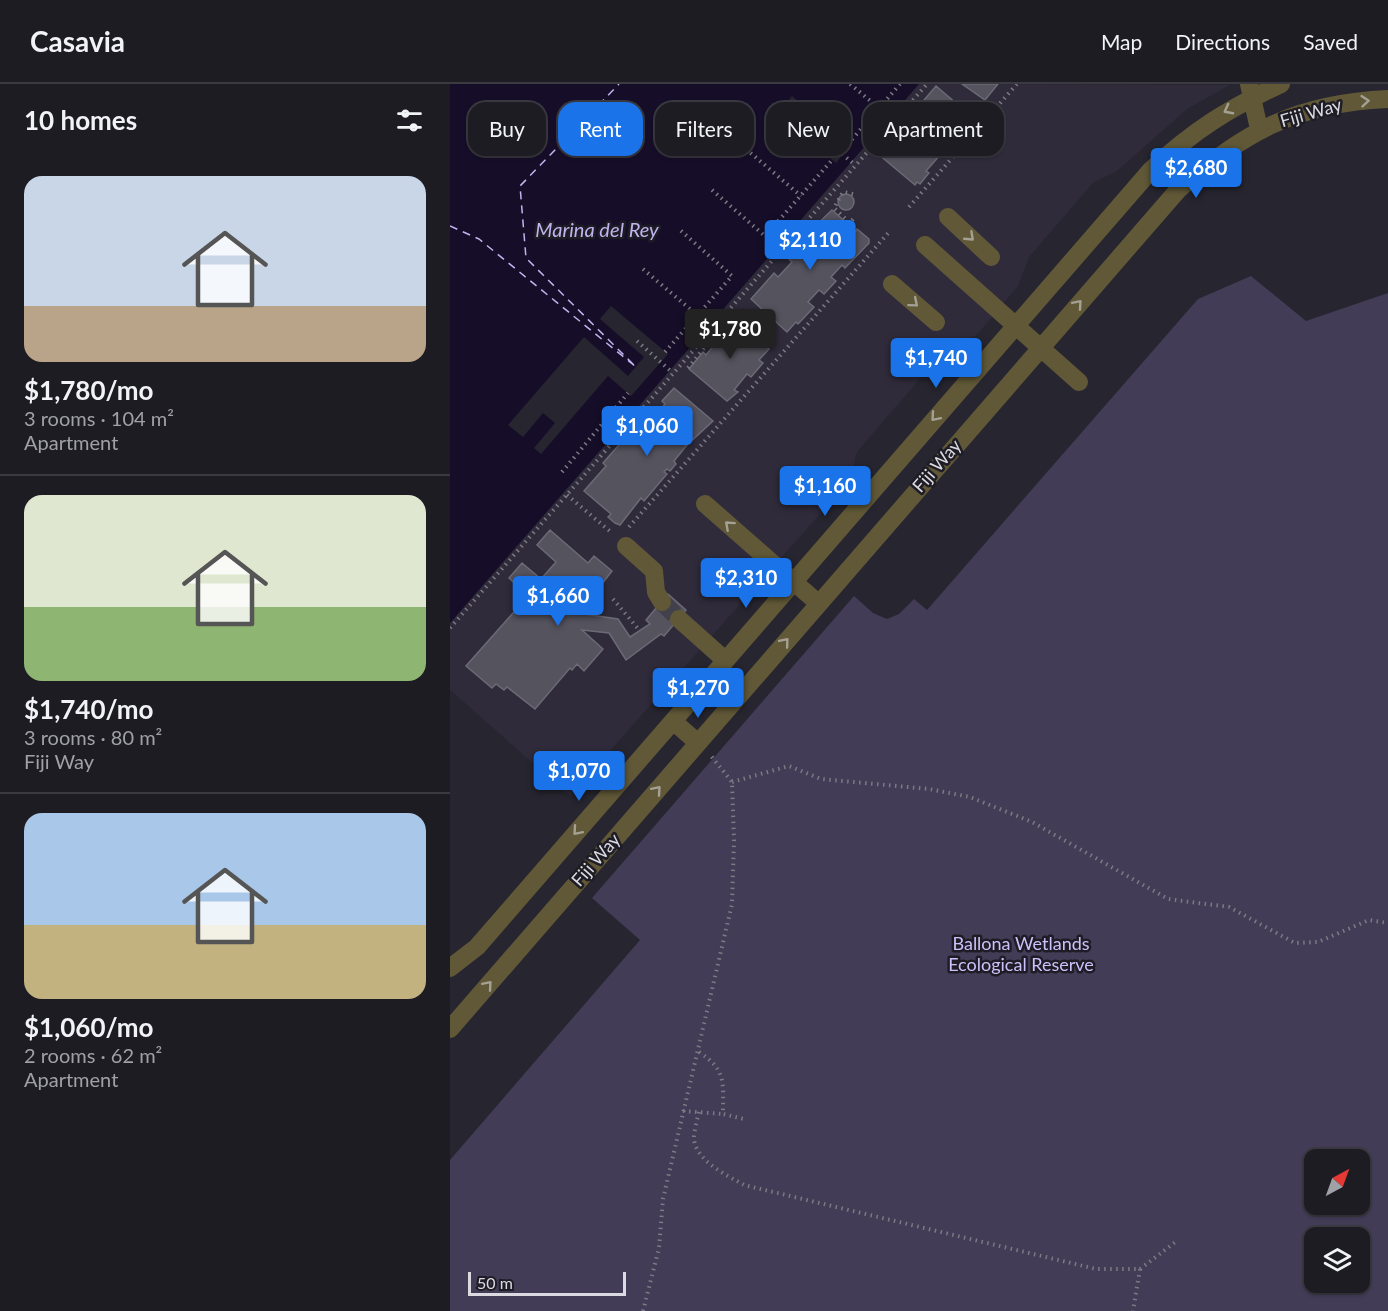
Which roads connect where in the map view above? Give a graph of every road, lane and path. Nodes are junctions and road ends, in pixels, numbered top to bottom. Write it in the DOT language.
graph roads {
  1 [pos="850,84"];
  2 [pos="900,84"];
  3 [pos="927,84"];
  4 [pos="1017,84"];
  5 [pos="1281,84"];
  6 [pos="1250,91"];
  7 [pos="1388,99"];
  8 [pos="872,102"];
  9 [pos="884,102"];
  10 [pos="863,127"];
  11 [pos="1259,129"];
  12 [pos="851,141"];
  13 [pos="754,155"];
  14 [pos="845,156"];
  15 [pos="832,160"];
  16 [pos="855,165"];
  17 [pos="712,190"];
  18 [pos="853,194"];
  19 [pos="801,196"];
  20 [pos="909,207"];
  21 [pos="948,217"];
  22 [pos="853,219"];
  23 [pos="679,229"];
  24 [pos="890,231"];
  25 [pos="924,245"];
  26 [pos="991,257"];
  27 [pos="643,269"];
  28 [pos="892,284"];
  29 [pos="696,315"];
  30 [pos="936,322"];
  31 [pos="1015,326"];
  32 [pos="637,340"];
  33 [pos="703,340"];
  34 [pos="1040,348"];
  35 [pos="665,352"];
  36 [pos="688,368"];
  37 [pos="673,373"];
  38 [pos="1079,382"];
  39 [pos="628,393"];
  40 [pos="562,472"];
  41 [pos="567,495"];
  42 [pos="705,504"];
  43 [pos="622,542"];
  44 [pos="793,581"];
  45 [pos="613,598"];
  46 [pos="662,602"];
  47 [pos="818,603"];
  48 [pos="679,619"];
  49 [pos="450,628"];
  50 [pos="640,631"];
  51 [pos="725,660"];
  52 [pos="673,721"];
  53 [pos="698,744"];
  54 [pos="732,782"];
  55 [pos="1388,923"];
  56 [pos="450,968"];
  57 [pos="451,1025"];
  58 [pos="699,1052"];
  59 [pos="682,1111"];
  60 [pos="699,1112"];
  61 [pos="723,1114"];
  62 [pos="744,1119"];
  63 [pos="1178,1240"];
  64 [pos="1140,1269"];
  65 [pos="644,1311"];
  66 [pos="1133,1311"];
  1 -- 8 [label="path"];
  2 -- 9 [label="path"];
  3 -- 16 [label="path"];
  4 -- 20 [label="path"];
  5 -- 6 [label="street, Fiji Way"];
  6 -- 11 [label="street"];
  6 -- 31 [label="street, Fiji Way, one-way"];
  11 -- 7 [label="street, Fiji Way, one-way"];
  10 -- 12 [label="path"];
  34 -- 11 [label="street, Fiji Way, one-way"];
  13 -- 19 [label="path"];
  14 -- 16 [label="path"];
  15 -- 19 [label="path"];
  16 -- 33 [label="path"];
  17 -- 19 [label="path"];
  18 -- 22 [label="path"];
  21 -- 26 [label="street, one-way"];
  23 -- 29 [label="path"];
  24 -- 43 [label="path"];
  25 -- 31 [label="street"];
  27 -- 29 [label="path"];
  28 -- 30 [label="street, one-way"];
  29 -- 35 [label="path"];
  31 -- 34 [label="street"];
  31 -- 44 [label="street, Fiji Way, one-way"];
  32 -- 37 [label="path"];
  33 -- 36 [label="path"];
  33 -- 37 [label="path"];
  34 -- 38 [label="street"];
  34 -- 47 [label="street, Fiji Way"];
  37 -- 41 [label="path"];
  39 -- 40 [label="path"];
  41 -- 43 [label="path"];
  41 -- 49 [label="path"];
  44 -- 42 [label="street, one-way"];
  43 -- 46 [label="street"];
  44 -- 47 [label="street"];
  44 -- 51 [label="street, Fiji Way"];
  45 -- 50 [label="path"];
  53 -- 47 [label="street, Fiji Way, one-way"];
  48 -- 51 [label="street"];
  51 -- 52 [label="street, Fiji Way"];
  52 -- 53 [label="street"];
  52 -- 56 [label="street, Fiji Way, one-way"];
  53 -- 54 [label="path"];
  57 -- 53 [label="street, Fiji Way, one-way"];
  54 -- 55 [label="path"];
  54 -- 58 [label="path"];
  58 -- 59 [label="path"];
  58 -- 61 [label="path"];
  59 -- 60 [label="path"];
  59 -- 65 [label="path"];
  60 -- 61 [label="path"];
  60 -- 64 [label="path"];
  61 -- 62 [label="path"];
  63 -- 64 [label="path"];
  64 -- 66 [label="path"];
}
